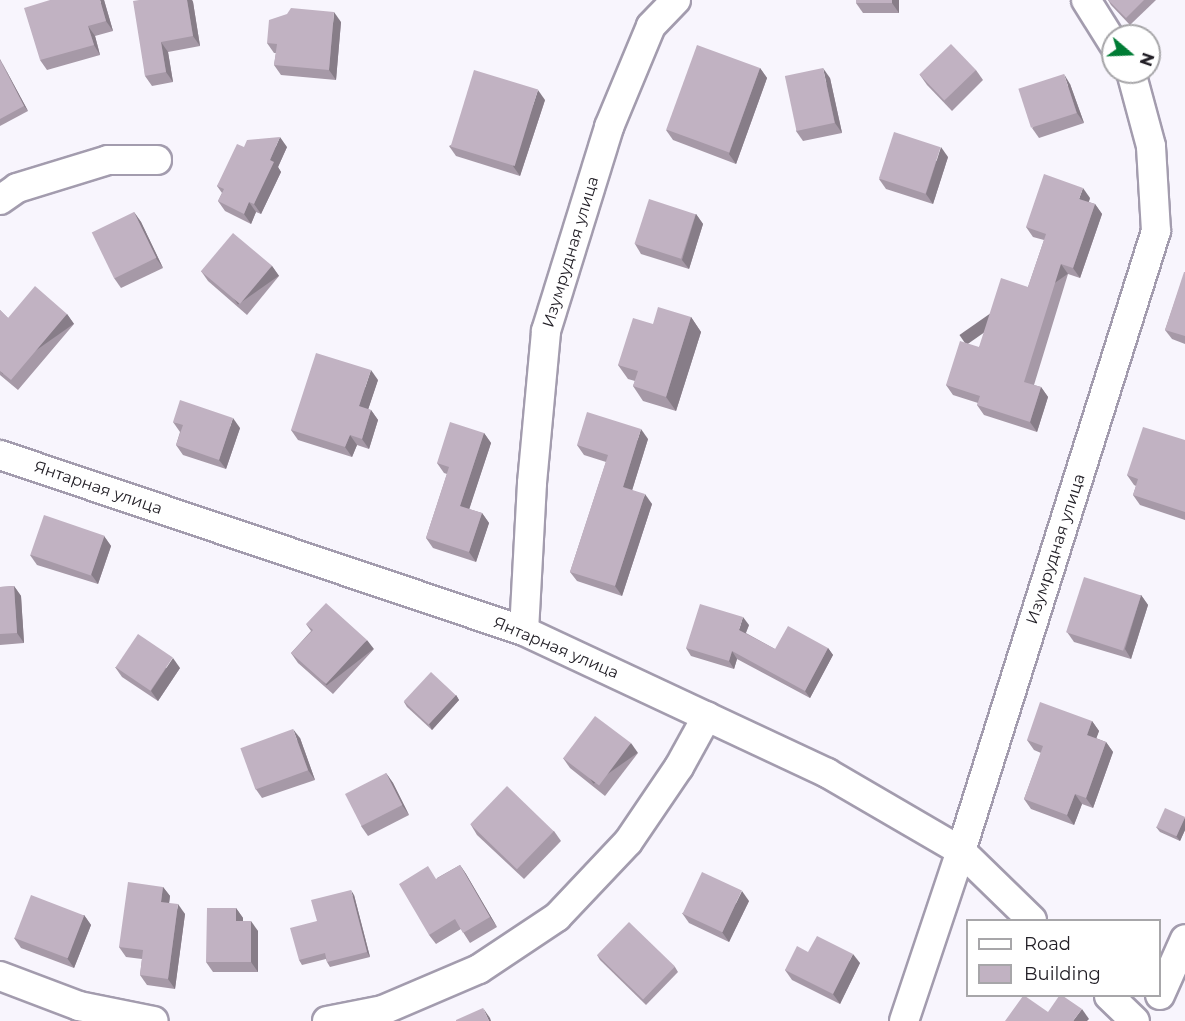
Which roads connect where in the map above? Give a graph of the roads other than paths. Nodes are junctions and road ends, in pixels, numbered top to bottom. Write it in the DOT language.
graph roads {
  1 [pos="676,0"];
  2 [pos="1086,0"];
  3 [pos="1101,24"];
  4 [pos="1134,84"];
  5 [pos="157,160"];
  6 [pos="0,200"];
  7 [pos="0,455"];
  8 [pos="524,631"];
  9 [pos="707,716"];
  10 [pos="961,851"];
  11 [pos="1030,919"];
  12 [pos="1185,939"];
  13 [pos="0,976"];
  14 [pos="1161,991"];
  15 [pos="1110,997"];
  16 [pos="1158,997"];
  17 [pos="76,1013"];
  18 [pos="154,1021"];
  19 [pos="327,1021"];
  20 [pos="904,1021"];
  21 [pos="1135,1021"];
  22 [pos="1148,1021"];
  1 -- 8 [label="street, Изумрудная улица"];
  2 -- 3 [label="street"];
  4 -- 10 [label="street, Изумрудная улица"];
  5 -- 6 [label="street"];
  7 -- 8 [label="street, Янтарная улица"];
  8 -- 9 [label="street, Янтарная улица"];
  9 -- 10 [label="street, Янтарная улица"];
  9 -- 19 [label="street"];
  10 -- 11 [label="street, Янтарная улица"];
  10 -- 20 [label="street, Изумрудная улица"];
  12 -- 14 [label="street"];
  13 -- 17 [label="street"];
  15 -- 21 [label="street"];
  16 -- 22 [label="street"];
  17 -- 18 [label="street"];
}
